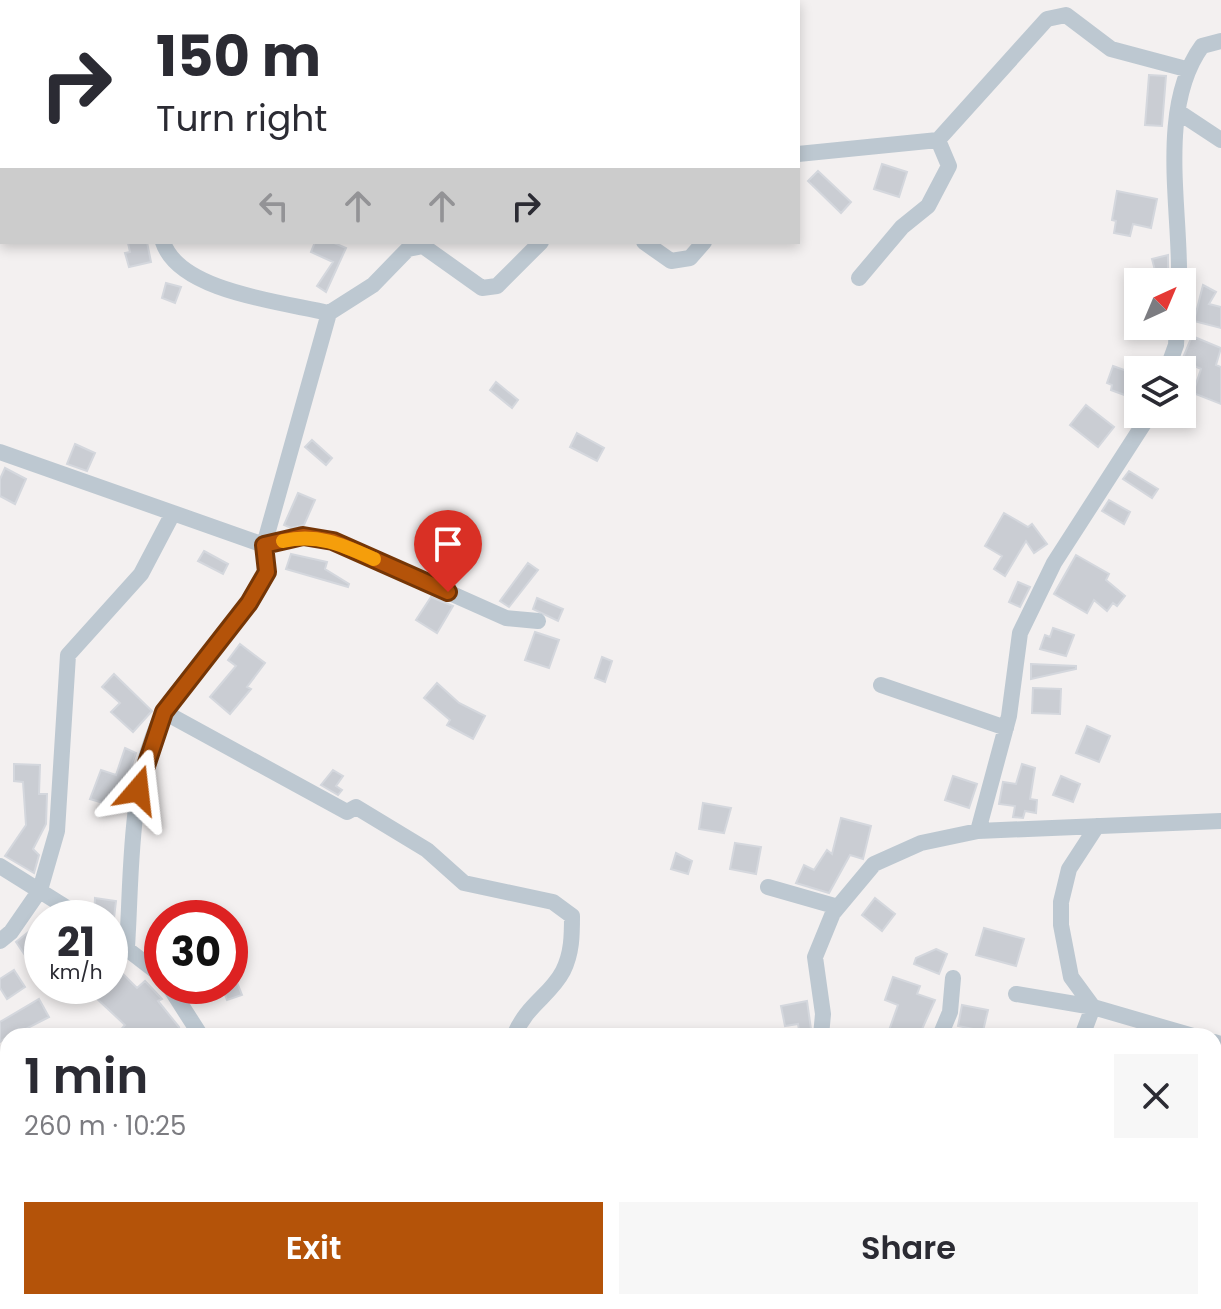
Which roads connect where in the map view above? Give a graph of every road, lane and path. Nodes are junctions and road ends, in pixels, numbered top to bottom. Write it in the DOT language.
graph roads {
  1 [pos="1221,41"];
  2 [pos="1186,69"];
  3 [pos="1180,113"];
  4 [pos="938,140"];
  5 [pos="1221,140"];
  6 [pos="800,154"];
  7 [pos="164,244"];
  8 [pos="539,244"];
  9 [pos="647,244"];
  10 [pos="702,244"];
  11 [pos="1178,268"];
  12 [pos="859,278"];
  13 [pos="329,313"];
  14 [pos="1141,428"];
  15 [pos="0,452"];
  16 [pos="172,515"];
  17 [pos="264,545"];
  18 [pos="538,621"];
  19 [pos="881,685"];
  20 [pos="164,712"];
  21 [pos="1006,728"];
  22 [pos="1221,821"];
  23 [pos="1097,826"];
  24 [pos="978,831"];
  25 [pos="0,866"];
  26 [pos="768,887"];
  27 [pos="40,890"];
  28 [pos="55,900"];
  29 [pos="838,907"];
  30 [pos="128,933"];
  31 [pos="0,941"];
  32 [pos="128,948"];
  33 [pos="144,961"];
  34 [pos="953,978"];
  35 [pos="1016,994"];
  36 [pos="181,1004"];
  37 [pos="1093,1007"];
  38 [pos="196,1028"];
  39 [pos="517,1028"];
  40 [pos="822,1028"];
  41 [pos="943,1028"];
  42 [pos="1085,1028"];
  43 [pos="1165,1028"];
  1 -- 2 [label="street"];
  2 -- 3 [label="street"];
  2 -- 4 [label="street"];
  3 -- 5 [label="street"];
  3 -- 11 [label="street"];
  4 -- 6 [label="street"];
  4 -- 12 [label="street"];
  7 -- 13 [label="street"];
  8 -- 13 [label="street"];
  9 -- 10 [label="street"];
  13 -- 17 [label="street"];
  14 -- 21 [label="street"];
  15 -- 16 [label="street"];
  16 -- 17 [label="street"];
  16 -- 27 [label="street"];
  17 -- 18 [label="street"];
  17 -- 20 [label="street"];
  19 -- 21 [label="street"];
  20 -- 30 [label="street"];
  20 -- 39 [label="street"];
  21 -- 24 [label="street"];
  22 -- 23 [label="street"];
  23 -- 24 [label="street"];
  23 -- 37 [label="street"];
  24 -- 29 [label="street"];
  25 -- 27 [label="street"];
  26 -- 29 [label="street"];
  27 -- 28 [label="street"];
  27 -- 31 [label="street"];
  29 -- 40 [label="street"];
  32 -- 33 [label="street"];
  34 -- 41 [label="street"];
  35 -- 37 [label="street"];
  36 -- 38 [label="street"];
  37 -- 42 [label="street"];
  37 -- 43 [label="street"];
}
